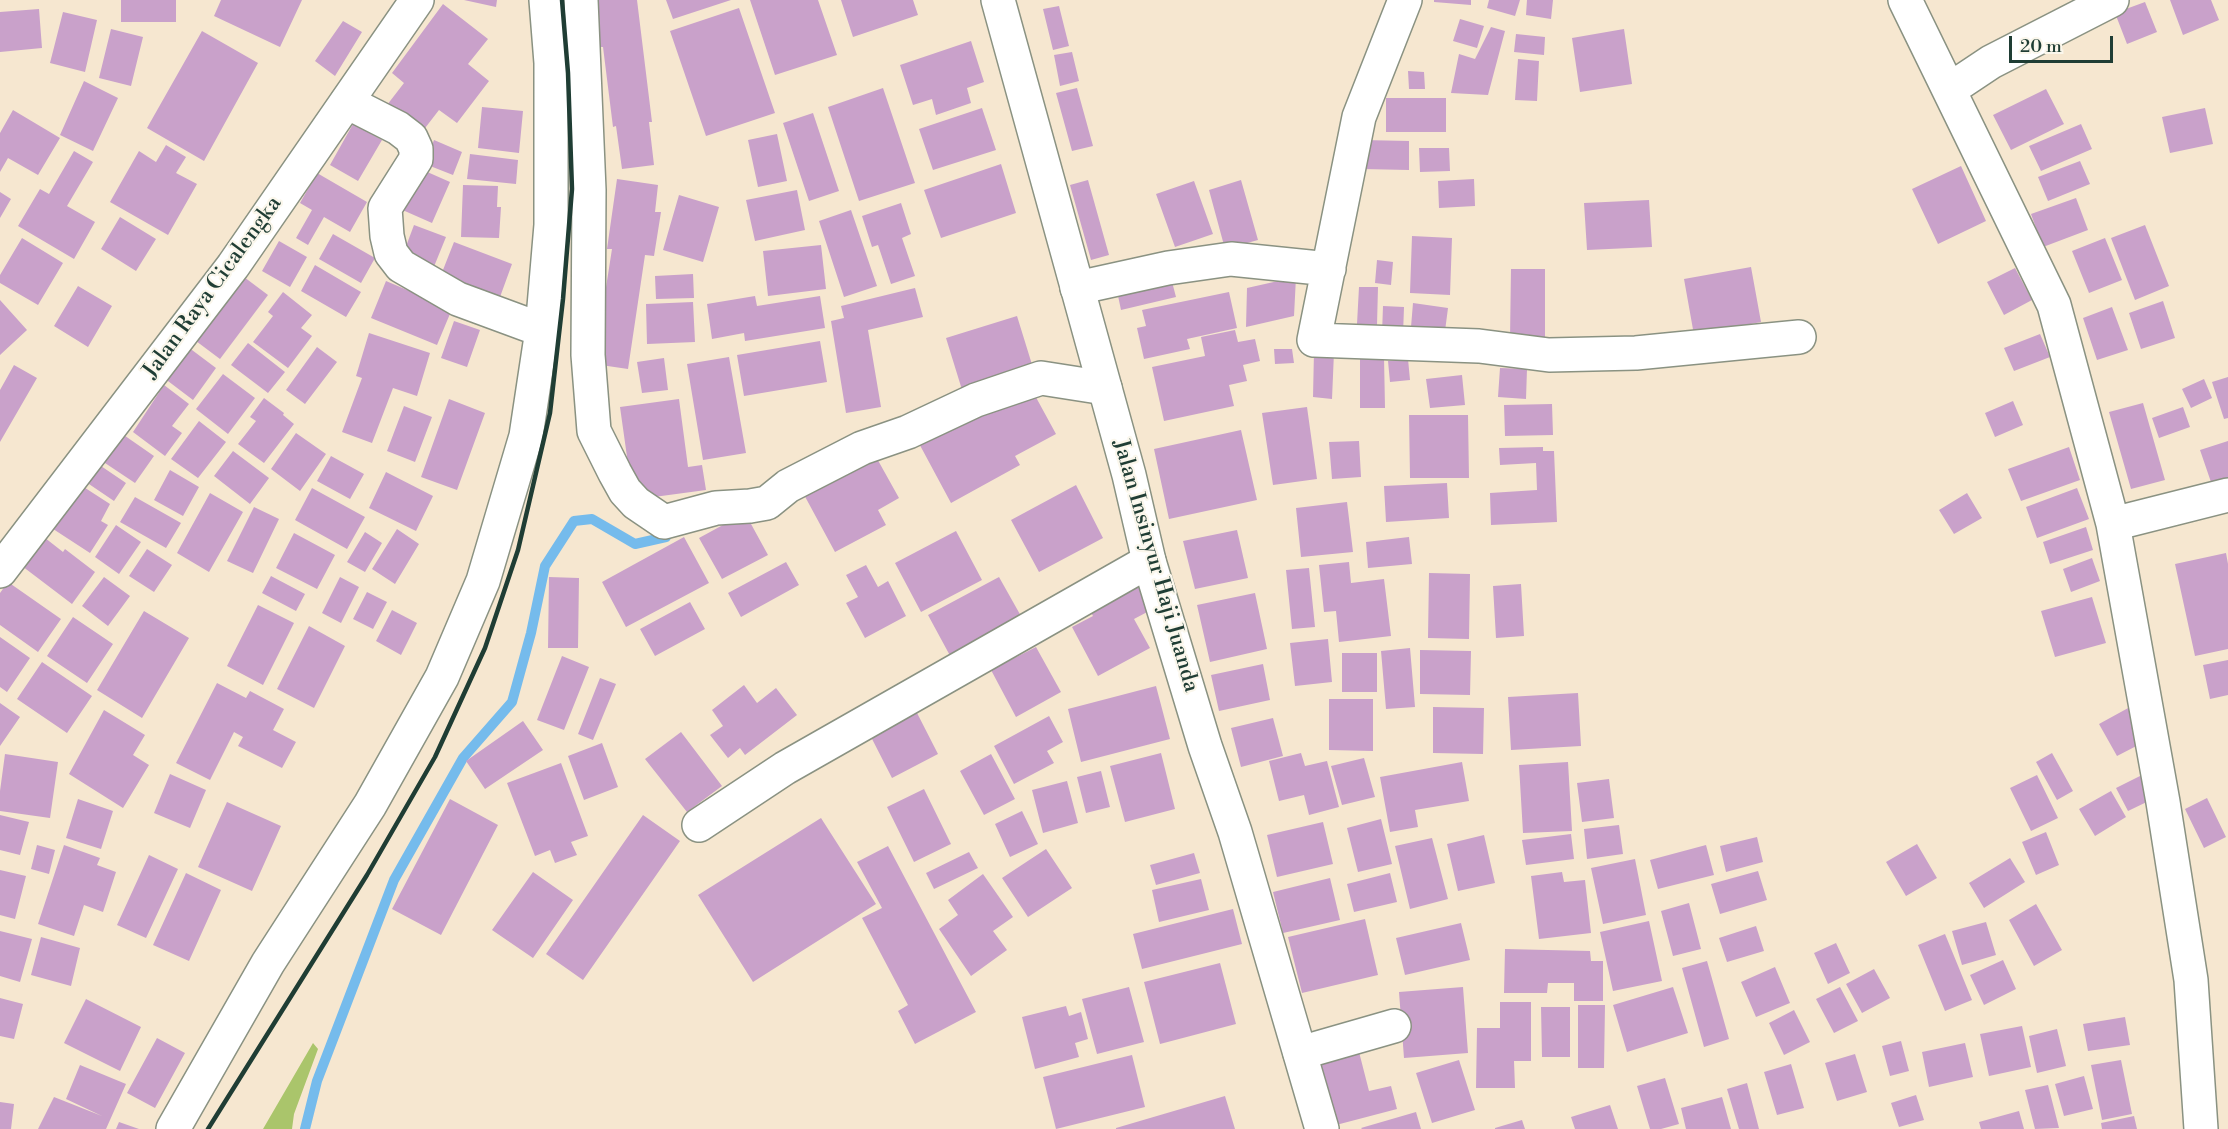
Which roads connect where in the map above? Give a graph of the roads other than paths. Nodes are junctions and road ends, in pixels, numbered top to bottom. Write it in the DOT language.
graph roads {
  1 [pos="417,0"];
  2 [pos="546,0"];
  3 [pos="581,0"];
  4 [pos="998,0"];
  5 [pos="1405,0"];
  6 [pos="1905,0"];
  7 [pos="2112,0"];
  8 [pos="1948,90"];
  9 [pos="347,102"];
  10 [pos="1329,269"];
  11 [pos="1077,288"];
  12 [pos="542,330"];
  13 [pos="1799,337"];
  14 [pos="1105,388"];
  15 [pos="2228,495"];
  16 [pos="2113,524"];
  17 [pos="1149,561"];
  18 [pos="0,571"];
  19 [pos="699,825"];
  20 [pos="1394,1026"];
  21 [pos="1300,1053"];
  22 [pos="173,1129"];
  23 [pos="1322,1129"];
  24 [pos="2201,1129"];
  1 -- 9 [label="street, Jalan Raya Cicalengka"];
  2 -- 12 [label="street"];
  3 -- 14 [label="street"];
  4 -- 11 [label="street, Jalan Insinyur Haji Juanda"];
  5 -- 10 [label="street"];
  6 -- 8 [label="street"];
  7 -- 8 [label="street"];
  8 -- 16 [label="street"];
  9 -- 12 [label="street"];
  9 -- 18 [label="street, Jalan Raya Cicalengka"];
  10 -- 11 [label="street"];
  10 -- 13 [label="street"];
  11 -- 14 [label="street, Jalan Insinyur Haji Juanda"];
  12 -- 22 [label="street"];
  14 -- 17 [label="street, Jalan Insinyur Haji Juanda"];
  15 -- 16 [label="street"];
  16 -- 24 [label="street"];
  17 -- 19 [label="street"];
  17 -- 21 [label="street, Jalan Insinyur Haji Juanda"];
  20 -- 21 [label="street"];
  21 -- 23 [label="street, Jalan Insinyur Haji Juanda"];
}
